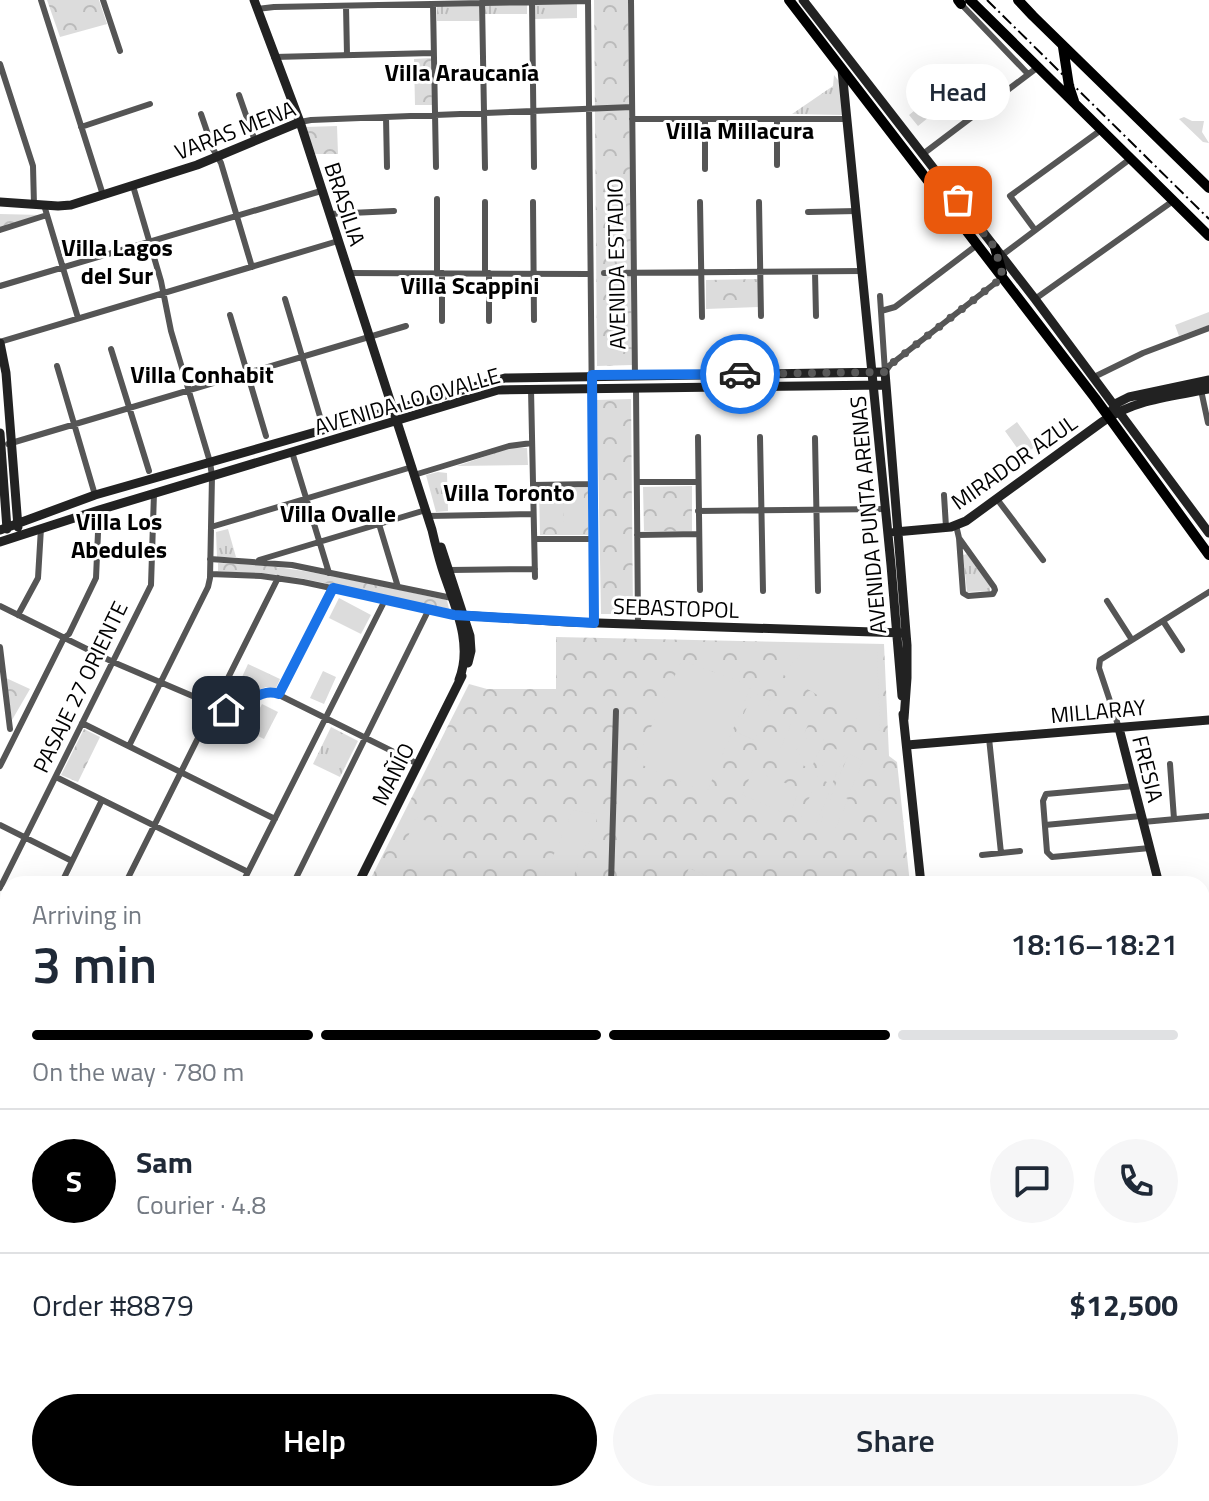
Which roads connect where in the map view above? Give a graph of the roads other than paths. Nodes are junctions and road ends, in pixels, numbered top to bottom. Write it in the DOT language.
graph roads {
  1 [pos="41,0"];
  2 [pos="103,0"];
  3 [pos="631,0"];
  4 [pos="789,0"];
  5 [pos="803,0"];
  6 [pos="1018,0"];
  7 [pos="588,1"];
  8 [pos="963,1"];
  9 [pos="482,2"];
  10 [pos="532,2"];
  11 [pos="433,4"];
  12 [pos="256,5"];
  13 [pos="346,6"];
  14 [pos="1063,46"];
  15 [pos="120,51"];
  16 [pos="433,53"];
  17 [pos="347,55"];
  18 [pos="274,57"];
  19 [pos="0,64"];
  20 [pos="842,70"];
  21 [pos="1033,71"];
  22 [pos="239,95"];
  23 [pos="1074,103"];
  24 [pos="150,104"];
  25 [pos="632,107"];
  26 [pos="589,109"];
  27 [pos="533,111"];
  28 [pos="484,113"];
  29 [pos="201,114"];
  30 [pos="435,115"];
  31 [pos="386,117"];
  32 [pos="632,119"];
  33 [pos="705,119"];
  34 [pos="777,119"];
  35 [pos="848,119"];
  36 [pos="300,122"];
  37 [pos="81,127"];
  38 [pos="1101,130"];
  39 [pos="255,141"];
  40 [pos="922,154"];
  41 [pos="218,157"];
  42 [pos="1130,159"];
  43 [pos="912,162"];
  44 [pos="777,165"];
  45 [pos="387,167"];
  46 [pos="436,167"];
  47 [pos="534,167"];
  48 [pos="485,168"];
  49 [pos="705,169"];
  50 [pos="133,186"];
  51 [pos="1209,188"];
  52 [pos="321,191"];
  53 [pos="103,195"];
  54 [pos="437,199"];
  55 [pos="1173,201"];
  56 [pos="0,202"];
  57 [pos="485,202"];
  58 [pos="533,202"];
  59 [pos="700,202"];
  60 [pos="759,202"];
  61 [pos="42,209"];
  62 [pos="394,211"];
  63 [pos="857,211"];
  64 [pos="808,212"];
  65 [pos="329,214"];
  66 [pos="237,216"];
  67 [pos="0,230"];
  68 [pos="1035,230"];
  69 [pos="1209,236"];
  70 [pos="338,241"];
  71 [pos="149,242"];
  72 [pos="977,245"];
  73 [pos="998,252"];
  74 [pos="63,267"];
  75 [pos="252,267"];
  76 [pos="863,271"];
  77 [pos="634,272"];
  78 [pos="760,272"];
  79 [pos="815,272"];
  80 [pos="348,273"];
  81 [pos="439,273"];
  82 [pos="487,273"];
  83 [pos="604,273"];
  84 [pos="701,273"];
  85 [pos="534,274"];
  86 [pos="590,274"];
  87 [pos="1003,277"];
  88 [pos="0,286"];
  89 [pos="164,293"];
  90 [pos="880,296"];
  91 [pos="285,299"];
  92 [pos="1035,299"];
  93 [pos="881,311"];
  94 [pos="230,315"];
  95 [pos="761,316"];
  96 [pos="816,316"];
  97 [pos="702,317"];
  98 [pos="78,318"];
  99 [pos="534,320"];
  100 [pos="442,321"];
  101 [pos="489,321"];
  102 [pos="406,326"];
  103 [pos="1209,328"];
  104 [pos="368,337"];
  105 [pos="0,342"];
  106 [pos="111,349"];
  107 [pos="302,356"];
  108 [pos="57,366"];
  109 [pos="873,372"];
  110 [pos="885,372"];
  111 [pos="247,373"];
  112 [pos="592,375"];
  113 [pos="635,375"];
  114 [pos="1094,377"];
  115 [pos="1209,380"];
  116 [pos="874,385"];
  117 [pos="886,385"];
  118 [pos="592,388"];
  119 [pos="636,388"];
  120 [pos="531,389"];
  121 [pos="1205,390"];
  122 [pos="188,391"];
  123 [pos="129,408"];
  124 [pos="1117,408"];
  125 [pos="393,410"];
  126 [pos="5,412"];
  127 [pos="1109,417"];
  128 [pos="321,420"];
  129 [pos="397,422"];
  130 [pos="1206,423"];
  131 [pos="74,425"];
  132 [pos="0,433"];
  133 [pos="266,436"];
  134 [pos="698,437"];
  135 [pos="760,437"];
  136 [pos="815,438"];
  137 [pos="532,443"];
  138 [pos="6,444"];
  139 [pos="292,452"];
  140 [pos="210,462"];
  141 [pos="149,471"];
  142 [pos="413,471"];
  143 [pos="212,476"];
  144 [pos="9,481"];
  145 [pos="637,482"];
  146 [pos="698,482"];
  147 [pos="593,484"];
  148 [pos="533,485"];
  149 [pos="154,493"];
  150 [pos="95,495"];
  151 [pos="944,495"];
  152 [pos="307,499"];
  153 [pos="997,499"];
  154 [pos="886,509"];
  155 [pos="99,510"];
  156 [pos="762,510"];
  157 [pos="816,510"];
  158 [pos="698,511"];
  159 [pos="427,513"];
  160 [pos="533,514"];
  161 [pos="18,523"];
  162 [pos="379,524"];
  163 [pos="951,526"];
  164 [pos="211,527"];
  165 [pos="41,528"];
  166 [pos="4,529"];
  167 [pos="432,530"];
  168 [pos="893,532"];
  169 [pos="1193,533"];
  170 [pos="1209,533"];
  171 [pos="699,534"];
  172 [pos="19,535"];
  173 [pos="637,535"];
  174 [pos="959,538"];
  175 [pos="535,539"];
  176 [pos="593,539"];
  177 [pos="4,540"];
  178 [pos="320,542"];
  179 [pos="1209,546"];
  180 [pos="1209,555"];
  181 [pos="210,559"];
  182 [pos="1043,560"];
  183 [pos="255,561"];
  184 [pos="535,569"];
  185 [pos="450,570"];
  186 [pos="329,573"];
  187 [pos="210,574"];
  188 [pos="535,577"];
  189 [pos="278,578"];
  190 [pos="398,587"];
  191 [pos="333,588"];
  192 [pos="700,590"];
  193 [pos="763,591"];
  194 [pos="818,591"];
  195 [pos="1209,592"];
  196 [pos="452,598"];
  197 [pos="385,600"];
  198 [pos="1107,601"];
  199 [pos="0,606"];
  200 [pos="429,609"];
  201 [pos="18,615"];
  202 [pos="461,615"];
  203 [pos="1163,621"];
  204 [pos="594,623"];
  205 [pos="638,624"];
  206 [pos="901,633"];
  207 [pos="64,638"];
  208 [pos="1132,640"];
  209 [pos="0,647"];
  210 [pos="1182,650"];
  211 [pos="113,662"];
  212 [pos="160,683"];
  213 [pos="279,694"];
  214 [pos="214,705"];
  215 [pos="616,711"];
  216 [pos="326,718"];
  217 [pos="1209,720"];
  218 [pos="82,723"];
  219 [pos="1119,728"];
  220 [pos="0,730"];
  221 [pos="14,731"];
  222 [pos="365,738"];
  223 [pos="989,738"];
  224 [pos="907,745"];
  225 [pos="129,746"];
  226 [pos="418,764"];
  227 [pos="1170,764"];
  228 [pos="0,766"];
  229 [pos="181,772"];
  230 [pos="56,777"];
  231 [pos="1134,786"];
  232 [pos="102,800"];
  233 [pos="1209,816"];
  234 [pos="275,819"];
  235 [pos="1142,819"];
  236 [pos="1174,819"];
  237 [pos="0,825"];
  238 [pos="1045,825"];
  239 [pos="154,826"];
  240 [pos="25,838"];
  241 [pos="1150,848"];
  242 [pos="1020,851"];
  243 [pos="1001,853"];
  244 [pos="982,855"];
  245 [pos="72,861"];
  246 [pos="248,872"];
  247 [pos="6,876"];
  248 [pos="65,876"];
  249 [pos="131,876"];
  250 [pos="246,876"];
  251 [pos="297,876"];
  252 [pos="362,876"];
  253 [pos="611,876"];
  254 [pos="920,876"];
  255 [pos="1154,876"];
  1 -- 37 [label="street"];
  2 -- 15 [label="street"];
  3 -- 25 [label="street, AVENIDA ESTADIO"];
  4 -- 20 [label="main road"];
  5 -- 40 [label="main road"];
  6 -- 14 [label="main road"];
  7 -- 10 [label="street"];
  7 -- 26 [label="street, AVENIDA ESTADIO"];
  8 -- 21 [label="main road"];
  9 -- 10 [label="street"];
  9 -- 11 [label="street"];
  9 -- 28 [label="street"];
  10 -- 27 [label="street"];
  11 -- 13 [label="street"];
  11 -- 16 [label="street"];
  12 -- 13 [label="street"];
  12 -- 18 [label="main road, BRASILIA"];
  13 -- 17 [label="street"];
  14 -- 23 [label="main road"];
  14 -- 51 [label="main road"];
  16 -- 17 [label="street"];
  16 -- 30 [label="street"];
  17 -- 18 [label="street"];
  18 -- 36 [label="main road, BRASILIA"];
  19 -- 61 [label="street"];
  20 -- 35 [label="main road, AVENIDA PUNTA ARENAS"];
  20 -- 43 [label="main road"];
  21 -- 23 [label="main road"];
  21 -- 40 [label="street"];
  22 -- 39 [label="street"];
  23 -- 38 [label="main road"];
  24 -- 37 [label="street"];
  25 -- 26 [label="street, VARAS MENA"];
  25 -- 32 [label="street, AVENIDA ESTADIO"];
  26 -- 27 [label="street, VARAS MENA"];
  26 -- 86 [label="street, AVENIDA ESTADIO"];
  27 -- 28 [label="street, VARAS MENA"];
  27 -- 47 [label="street"];
  28 -- 30 [label="street, VARAS MENA"];
  28 -- 48 [label="street"];
  29 -- 41 [label="street"];
  30 -- 31 [label="street, VARAS MENA"];
  30 -- 46 [label="street"];
  31 -- 36 [label="street, VARAS MENA"];
  31 -- 45 [label="street"];
  32 -- 33 [label="street"];
  32 -- 77 [label="street, AVENIDA ESTADIO"];
  33 -- 34 [label="street"];
  33 -- 49 [label="street"];
  34 -- 35 [label="street"];
  34 -- 44 [label="street"];
  35 -- 63 [label="main road, AVENIDA PUNTA ARENAS"];
  36 -- 39 [label="main road, VARAS MENA"];
  36 -- 52 [label="main road, BRASILIA"];
  37 -- 53 [label="street"];
  38 -- 42 [label="main road"];
  38 -- 68 [label="street"];
  39 -- 41 [label="main road, VARAS MENA"];
  40 -- 43 [label="street"];
  40 -- 73 [label="main road"];
  41 -- 50 [label="main road, VARAS MENA"];
  41 -- 66 [label="street"];
  42 -- 55 [label="main road"];
  42 -- 68 [label="street"];
  43 -- 72 [label="main road"];
  50 -- 53 [label="main road, VARAS MENA"];
  50 -- 71 [label="street"];
  52 -- 65 [label="main road, BRASILIA"];
  52 -- 66 [label="street"];
  53 -- 61 [label="main road, VARAS MENA"];
  54 -- 81 [label="street"];
  55 -- 69 [label="main road"];
  55 -- 92 [label="street"];
  56 -- 61 [label="main road, VARAS MENA"];
  57 -- 82 [label="street"];
  58 -- 85 [label="street"];
  59 -- 84 [label="street"];
  60 -- 78 [label="street"];
  61 -- 67 [label="street"];
  61 -- 74 [label="street"];
  62 -- 65 [label="street"];
  63 -- 64 [label="street"];
  63 -- 76 [label="main road, AVENIDA PUNTA ARENAS"];
  65 -- 70 [label="main road, BRASILIA"];
  66 -- 71 [label="street"];
  66 -- 75 [label="street"];
  68 -- 73 [label="street"];
  70 -- 75 [label="street"];
  70 -- 80 [label="main road, BRASILIA"];
  71 -- 74 [label="street"];
  71 -- 89 [label="street"];
  72 -- 87 [label="main road"];
  72 -- 93 [label="street"];
  73 -- 87 [label="main road"];
  73 -- 92 [label="main road"];
  74 -- 88 [label="street"];
  74 -- 98 [label="street"];
  75 -- 89 [label="street"];
  76 -- 79 [label="street"];
  76 -- 109 [label="main road, AVENIDA PUNTA ARENAS"];
  77 -- 83 [label="street"];
  77 -- 84 [label="street"];
  77 -- 113 [label="street, AVENIDA ESTADIO"];
  78 -- 79 [label="street"];
  78 -- 84 [label="street"];
  78 -- 95 [label="street"];
  79 -- 96 [label="street"];
  80 -- 81 [label="street"];
  80 -- 104 [label="main road, BRASILIA"];
  81 -- 82 [label="street"];
  81 -- 100 [label="street"];
  82 -- 85 [label="street"];
  82 -- 101 [label="street"];
  84 -- 97 [label="street"];
  85 -- 86 [label="street"];
  85 -- 99 [label="street"];
  86 -- 112 [label="street, AVENIDA ESTADIO"];
  87 -- 110 [label="street"];
  87 -- 127 [label="main road"];
  89 -- 98 [label="street"];
  89 -- 122 [label="street"];
  90 -- 93 [label="street, AVENIDA PUNTA ARENAS"];
  91 -- 107 [label="street"];
  92 -- 114 [label="main road"];
  93 -- 110 [label="street, AVENIDA PUNTA ARENAS"];
  94 -- 111 [label="street"];
  98 -- 105 [label="street"];
  102 -- 104 [label="street"];
  103 -- 114 [label="street"];
  104 -- 107 [label="street"];
  104 -- 125 [label="main road, BRASILIA"];
  105 -- 126 [label="main road"];
  106 -- 123 [label="street"];
  107 -- 111 [label="street"];
  107 -- 128 [label="street"];
  108 -- 131 [label="street"];
  109 -- 110 [label="main road, AVENIDA LO OVALLE"];
  109 -- 113 [label="main road, AVENIDA LO OVALLE"];
  109 -- 116 [label="main road, AVENIDA PUNTA ARENAS"];
  110 -- 117 [label="main road, AVENIDA PUNTA ARENAS"];
  111 -- 122 [label="street"];
  111 -- 133 [label="street"];
  112 -- 113 [label="main road, AVENIDA LO OVALLE"];
  112 -- 118 [label="street, AVENIDA ESTADIO"];
  112 -- 125 [label="main road, AVENIDA LO OVALLE"];
  113 -- 119 [label="street, AVENIDA ESTADIO"];
  114 -- 124 [label="main road"];
  115 -- 124 [label="main road"];
  116 -- 117 [label="main road, AVENIDA LO OVALLE"];
  116 -- 119 [label="main road, AVENIDA LO OVALLE"];
  116 -- 154 [label="main road, AVENIDA PUNTA ARENAS"];
  117 -- 168 [label="main road, AVENIDA PUNTA ARENAS"];
  118 -- 119 [label="main road, AVENIDA LO OVALLE"];
  118 -- 120 [label="main road, AVENIDA LO OVALLE"];
  118 -- 147 [label="street, AVENIDA ESTADIO"];
  119 -- 145 [label="street, AVENIDA ESTADIO"];
  120 -- 129 [label="main road, AVENIDA LO OVALLE"];
  120 -- 137 [label="street"];
  121 -- 124 [label="main road"];
  121 -- 130 [label="street"];
  122 -- 123 [label="street"];
  122 -- 140 [label="street"];
  123 -- 131 [label="street"];
  123 -- 141 [label="street"];
  124 -- 127 [label="main road, MIRADOR AZUL"];
  124 -- 170 [label="main road"];
  125 -- 129 [label="main road, BRASILIA"];
  125 -- 140 [label="main road, AVENIDA LO OVALLE"];
  126 -- 138 [label="main road"];
  127 -- 153 [label="main road, MIRADOR AZUL"];
  127 -- 169 [label="main road"];
  129 -- 139 [label="main road, AVENIDA LO OVALLE"];
  129 -- 142 [label="main road, MAÑÍO"];
  131 -- 138 [label="street"];
  131 -- 150 [label="street"];
  132 -- 138 [label="main road"];
  134 -- 146 [label="street"];
  135 -- 156 [label="street"];
  136 -- 157 [label="street"];
  137 -- 142 [label="street"];
  137 -- 148 [label="street"];
  138 -- 144 [label="main road"];
  139 -- 143 [label="main road, AVENIDA LO OVALLE"];
  139 -- 152 [label="street"];
  140 -- 143 [label="street"];
  140 -- 150 [label="main road, AVENIDA LO OVALLE"];
  142 -- 152 [label="street"];
  142 -- 159 [label="main road, MAÑÍO"];
  143 -- 149 [label="main road, AVENIDA LO OVALLE"];
  143 -- 164 [label="street"];
  144 -- 161 [label="main road"];
  144 -- 166 [label="main road"];
  145 -- 146 [label="street"];
  145 -- 173 [label="street, AVENIDA ESTADIO"];
  146 -- 158 [label="street"];
  147 -- 148 [label="street"];
  147 -- 176 [label="street, AVENIDA ESTADIO"];
  148 -- 160 [label="street"];
  149 -- 155 [label="main road, AVENIDA LO OVALLE"];
  149 -- 211 [label="street, PASAJE 27 ORIENTE"];
  150 -- 161 [label="main road, AVENIDA LO OVALLE"];
  151 -- 163 [label="street"];
  152 -- 164 [label="street"];
  152 -- 178 [label="street"];
  153 -- 163 [label="main road, MIRADOR AZUL"];
  153 -- 182 [label="street"];
  154 -- 157 [label="street"];
  154 -- 168 [label="main road, AVENIDA PUNTA ARENAS"];
  155 -- 165 [label="main road, AVENIDA LO OVALLE"];
  155 -- 207 [label="street"];
  156 -- 157 [label="street"];
  156 -- 158 [label="street"];
  156 -- 193 [label="street"];
  157 -- 194 [label="street"];
  158 -- 171 [label="street"];
  159 -- 160 [label="street"];
  159 -- 162 [label="street"];
  159 -- 167 [label="main road, MAÑÍO"];
  160 -- 175 [label="street"];
  161 -- 166 [label="main road, AVENIDA LO OVALLE"];
  161 -- 172 [label="main road"];
  162 -- 178 [label="street"];
  162 -- 190 [label="street"];
  163 -- 168 [label="main road, MIRADOR AZUL"];
  163 -- 174 [label="street"];
  164 -- 181 [label="street"];
  165 -- 172 [label="main road, AVENIDA LO OVALLE"];
  165 -- 201 [label="street"];
  166 -- 177 [label="main road"];
  167 -- 185 [label="main road, MAÑÍO"];
  167 -- 196 [label="main road, MAÑÍO"];
  168 -- 206 [label="main road, AVENIDA PUNTA ARENAS"];
  169 -- 179 [label="main road"];
  169 -- 180 [label="main road"];
  171 -- 173 [label="street"];
  171 -- 192 [label="street"];
  172 -- 177 [label="main road, AVENIDA LO OVALLE"];
  173 -- 205 [label="street, AVENIDA ESTADIO"];
  174 -- 174 [label="street"];
  175 -- 176 [label="street"];
  175 -- 184 [label="street"];
  176 -- 204 [label="street, AVENIDA ESTADIO"];
  178 -- 183 [label="street"];
  178 -- 186 [label="street"];
  181 -- 183 [label="street"];
  181 -- 187 [label="street"];
  183 -- 186 [label="street"];
  184 -- 185 [label="street"];
  184 -- 188 [label="street"];
  185 -- 202 [label="main road, MAÑÍO"];
  186 -- 190 [label="street"];
  187 -- 189 [label="street, SEBASTOPOL"];
  187 -- 212 [label="street"];
  189 -- 191 [label="street, SEBASTOPOL"];
  189 -- 214 [label="street"];
  190 -- 196 [label="street"];
  191 -- 197 [label="street, SEBASTOPOL"];
  191 -- 213 [label="street"];
  195 -- 203 [label="street"];
  196 -- 202 [label="main road, MAÑÍO"];
  197 -- 200 [label="street, SEBASTOPOL"];
  197 -- 216 [label="street"];
  198 -- 208 [label="street"];
  199 -- 201 [label="street"];
  200 -- 202 [label="street, SEBASTOPOL"];
  200 -- 222 [label="street"];
  201 -- 207 [label="street"];
  202 -- 204 [label="main road, SEBASTOPOL"];
  202 -- 226 [label="main road, MAÑÍO"];
  203 -- 208 [label="street"];
  203 -- 210 [label="street"];
  204 -- 205 [label="main road, SEBASTOPOL"];
  205 -- 206 [label="main road, SEBASTOPOL"];
  206 -- 224 [label="main road, AVENIDA PUNTA ARENAS"];
  207 -- 211 [label="street"];
  207 -- 221 [label="street"];
  208 -- 219 [label="street, FRESIA"];
  209 -- 221 [label="street"];
  211 -- 212 [label="street"];
  211 -- 218 [label="street, PASAJE 27 ORIENTE"];
  212 -- 214 [label="street"];
  212 -- 225 [label="street"];
  213 -- 214 [label="street"];
  213 -- 216 [label="street"];
  214 -- 229 [label="street"];
  215 -- 253 [label="street"];
  216 -- 222 [label="street"];
  216 -- 234 [label="street"];
  217 -- 219 [label="main road, MILLARAY"];
  218 -- 225 [label="street"];
  218 -- 230 [label="street, PASAJE 27 ORIENTE"];
  219 -- 223 [label="main road, MILLARAY"];
  219 -- 231 [label="main road, FRESIA"];
  220 -- 221 [label="street"];
  221 -- 228 [label="street"];
  222 -- 226 [label="street"];
  222 -- 251 [label="street"];
  223 -- 224 [label="main road, MILLARAY"];
  223 -- 243 [label="street"];
  224 -- 254 [label="main road, AVENIDA PUNTA ARENAS"];
  225 -- 229 [label="street"];
  226 -- 252 [label="main road, MAÑÍO"];
  227 -- 236 [label="street"];
  229 -- 234 [label="street"];
  229 -- 239 [label="street"];
  230 -- 232 [label="street"];
  230 -- 240 [label="street, PASAJE 27 ORIENTE"];
  231 -- 235 [label="main road, FRESIA"];
  231 -- 238 [label="street"];
  232 -- 239 [label="street"];
  232 -- 245 [label="street"];
  233 -- 236 [label="street"];
  234 -- 246 [label="street"];
  235 -- 236 [label="street"];
  235 -- 238 [label="street"];
  235 -- 241 [label="main road, FRESIA"];
  237 -- 240 [label="street"];
  238 -- 241 [label="street"];
  239 -- 246 [label="street"];
  239 -- 249 [label="street"];
  240 -- 245 [label="street"];
  240 -- 247 [label="street, PASAJE 27 ORIENTE"];
  241 -- 255 [label="main road, FRESIA"];
  242 -- 243 [label="street"];
  243 -- 244 [label="street"];
  245 -- 248 [label="street"];
  246 -- 250 [label="street"];
}
